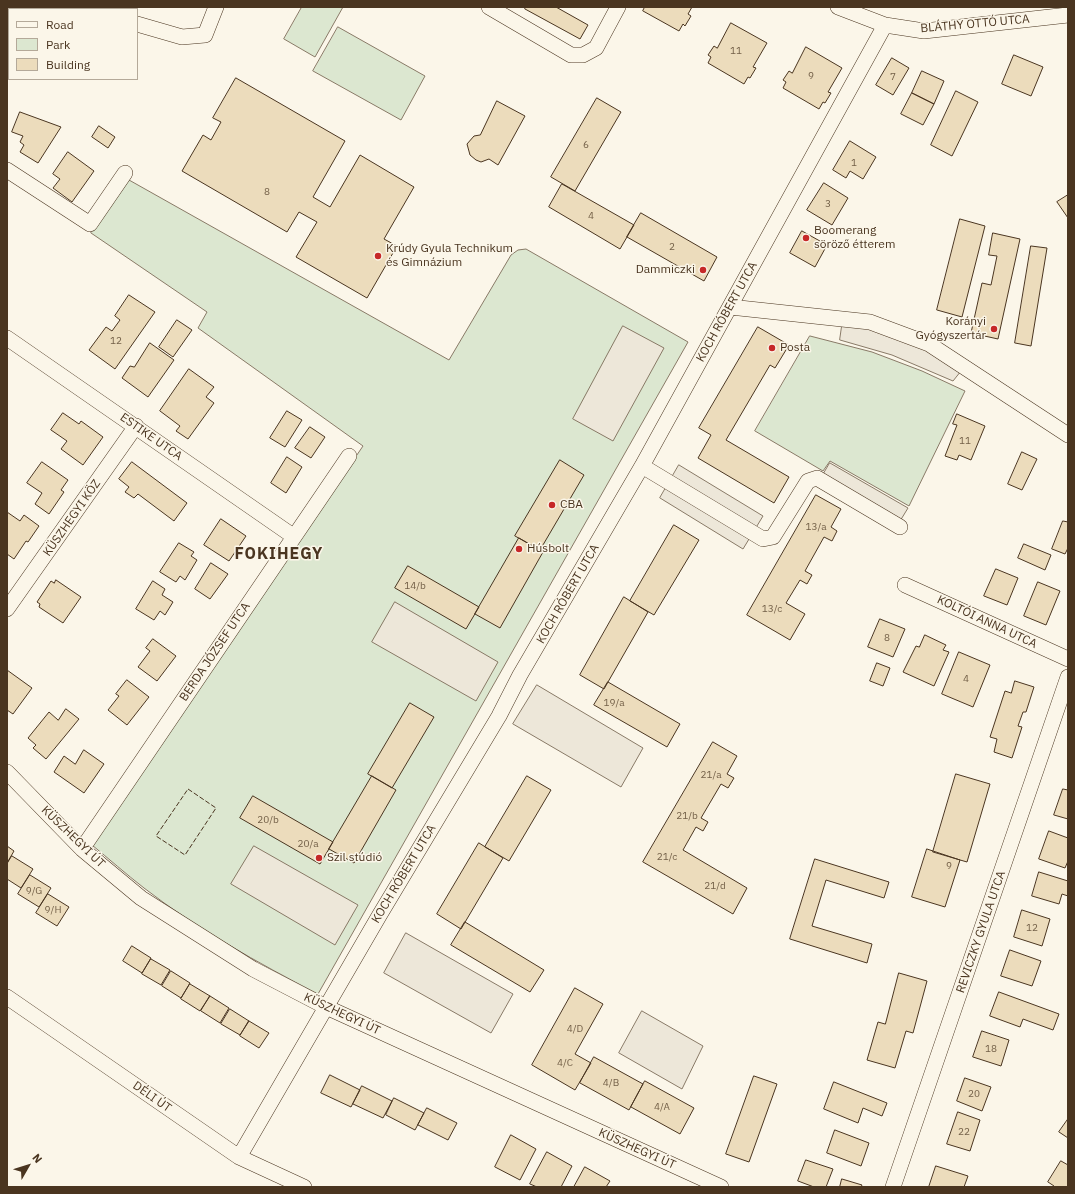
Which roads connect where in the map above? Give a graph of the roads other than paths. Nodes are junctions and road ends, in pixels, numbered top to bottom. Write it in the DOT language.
graph roads {
  1 [pos="216,7"];
  2 [pos="489,7"];
  3 [pos="618,7"];
  4 [pos="838,7"];
  5 [pos="1068,15"];
  6 [pos="138,24"];
  7 [pos="885,25"];
  8 [pos="7,170"];
  9 [pos="125,173"];
  10 [pos="730,307"];
  11 [pos="7,338"];
  12 [pos="136,426"];
  13 [pos="1068,435"];
  14 [pos="349,456"];
  15 [pos="642,466"];
  16 [pos="900,527"];
  17 [pos="293,536"];
  18 [pos="905,585"];
  19 [pos="7,609"];
  20 [pos="1068,659"];
  21 [pos="1068,677"];
  22 [pos="7,772"];
  23 [pos="82,849"];
  24 [pos="7,997"];
  25 [pos="326,1007"];
  26 [pos="239,1157"];
  27 [pos="304,1187"];
  28 [pos="721,1187"];
  29 [pos="893,1187"];
  1 -- 6 [label="street"];
  2 -- 3 [label="street"];
  4 -- 7 [label="street, BLÁTHY OTTÓ UTCA"];
  5 -- 7 [label="street, BLÁTHY OTTÓ UTCA"];
  7 -- 10 [label="street, KOCH RÓBERT UTCA"];
  8 -- 9 [label="street"];
  10 -- 13 [label="street"];
  10 -- 15 [label="street, KOCH RÓBERT UTCA"];
  11 -- 12 [label="street, ESTIKE UTCA"];
  12 -- 17 [label="street, ESTIKE UTCA"];
  12 -- 19 [label="street, KÜSZHEGYI KÖZ"];
  14 -- 17 [label="street, BERDA JÓZSEF UTCA"];
  15 -- 16 [label="street"];
  15 -- 25 [label="street, KOCH RÓBERT UTCA"];
  17 -- 23 [label="street, BERDA JÓZSEF UTCA"];
  18 -- 20 [label="street, KOLTÓI ANNA UTCA"];
  21 -- 29 [label="street, REVICZKY GYULA UTCA"];
  22 -- 23 [label="street, KÜSZHEGYI ÚT"];
  23 -- 25 [label="street, KÜSZHEGYI ÚT"];
  24 -- 26 [label="street, DÉLI ÚT"];
  25 -- 26 [label="street, KOCH RÓBERT UTCA"];
  25 -- 28 [label="street, KÜSZHEGYI ÚT"];
  26 -- 27 [label="street, DÉLI ÚT"];
}
